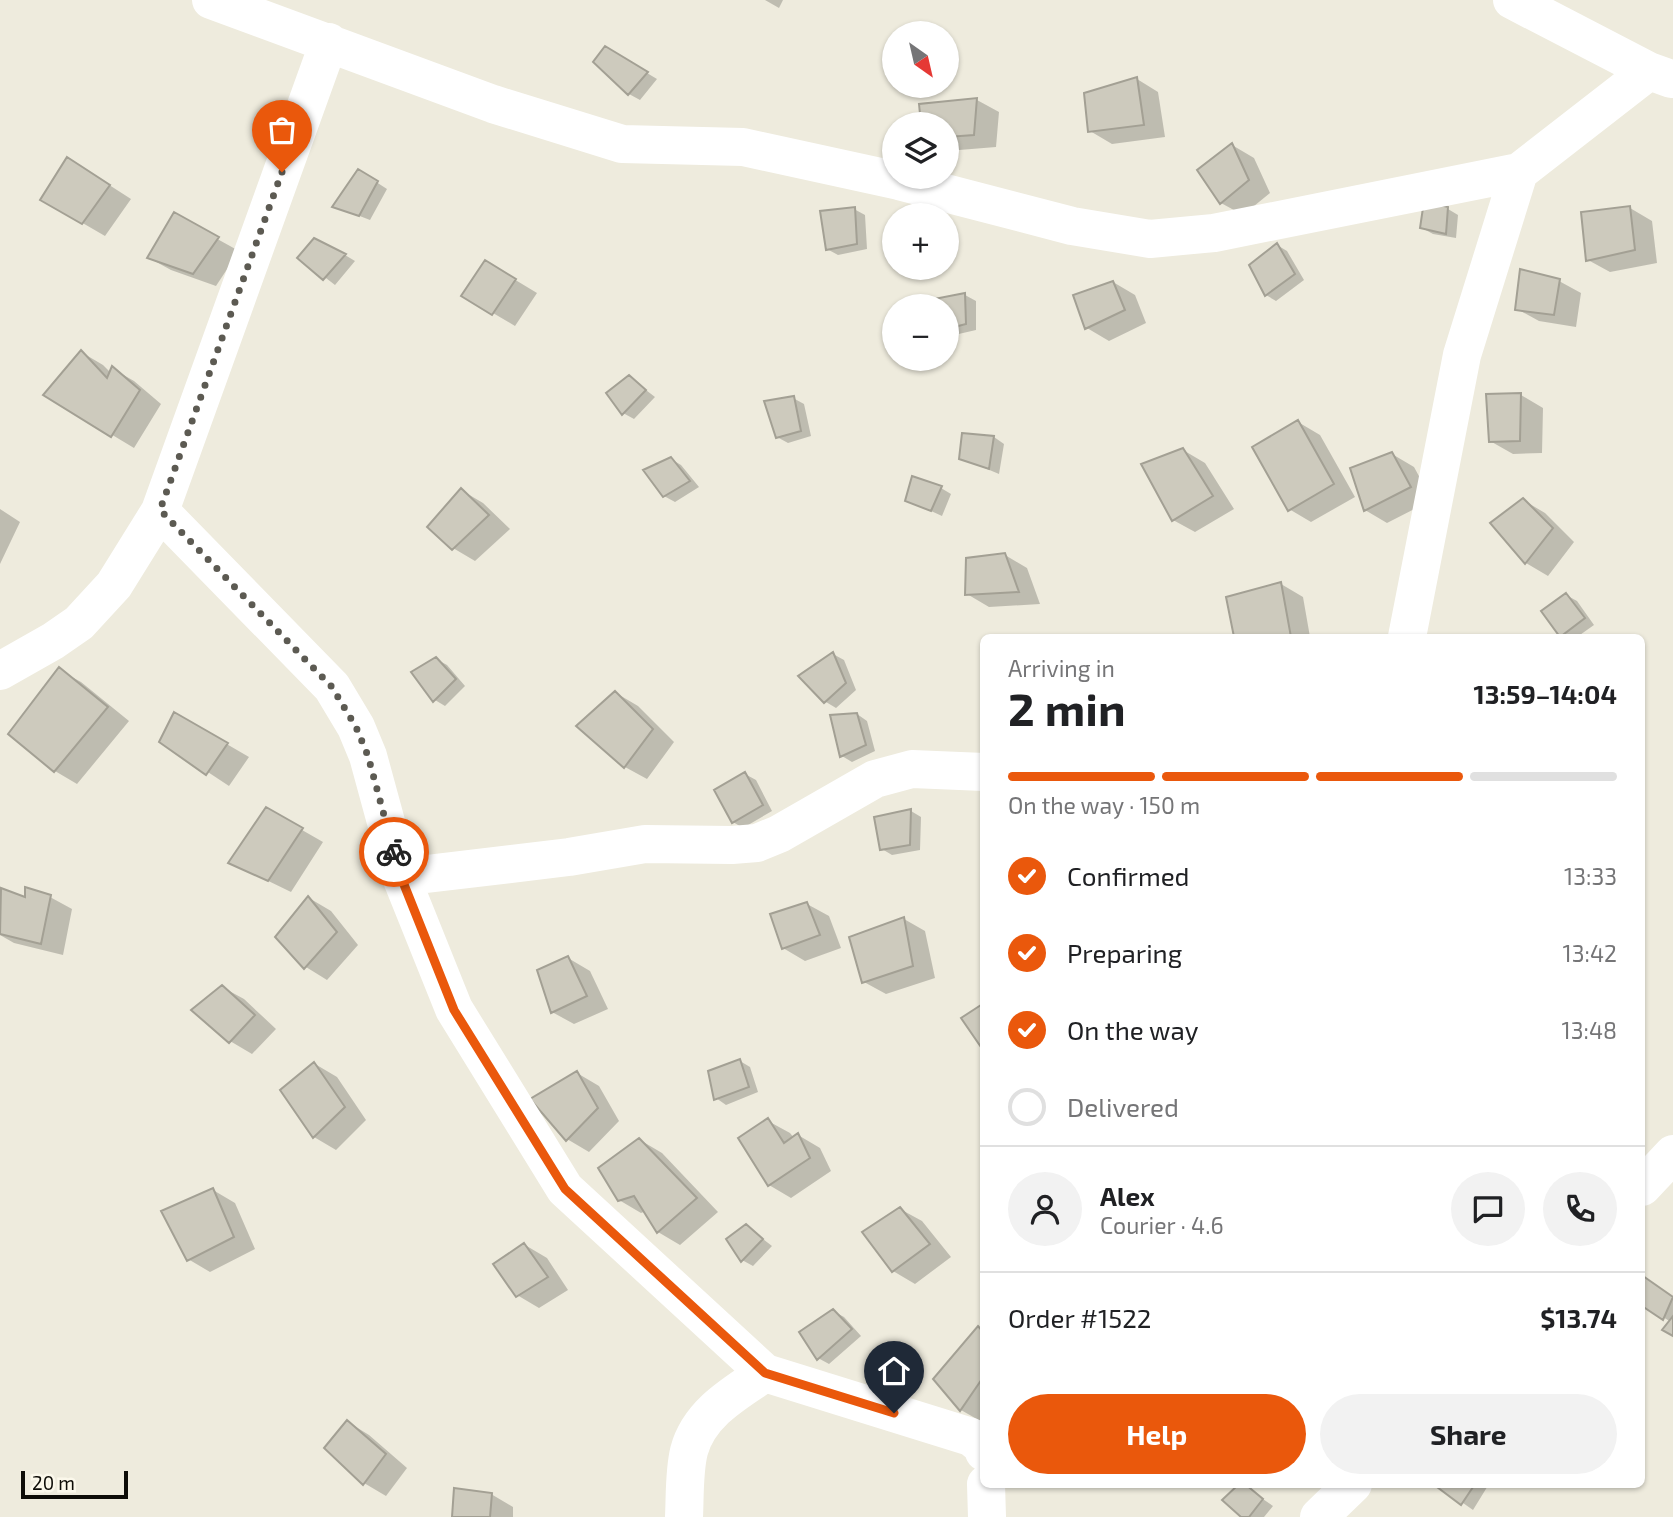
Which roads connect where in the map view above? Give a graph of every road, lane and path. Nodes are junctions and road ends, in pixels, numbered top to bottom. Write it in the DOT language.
graph roads {
  1 [pos="211,0"];
  2 [pos="1512,0"];
  3 [pos="329,42"];
  4 [pos="1661,75"];
  5 [pos="1519,172"];
  6 [pos="160,510"];
  7 [pos="1408,634"];
  8 [pos="0,671"];
  9 [pos="980,772"];
  10 [pos="401,877"];
  11 [pos="1673,1154"];
  12 [pos="1645,1184"];
  13 [pos="765,1373"];
  14 [pos="980,1444"];
  15 [pos="986,1488"];
  16 [pos="1349,1488"];
  17 [pos="684,1517"];
  18 [pos="987,1517"];
  19 [pos="1319,1517"];
  1 -- 3 [label="street"];
  2 -- 4 [label="street"];
  3 -- 5 [label="street"];
  3 -- 6 [label="street"];
  4 -- 5 [label="street"];
  5 -- 7 [label="street"];
  6 -- 8 [label="street"];
  6 -- 10 [label="street"];
  9 -- 10 [label="street"];
  10 -- 13 [label="street"];
  11 -- 12 [label="street"];
  13 -- 14 [label="street"];
  13 -- 17 [label="street"];
  15 -- 18 [label="street"];
  16 -- 19 [label="street"];
}
